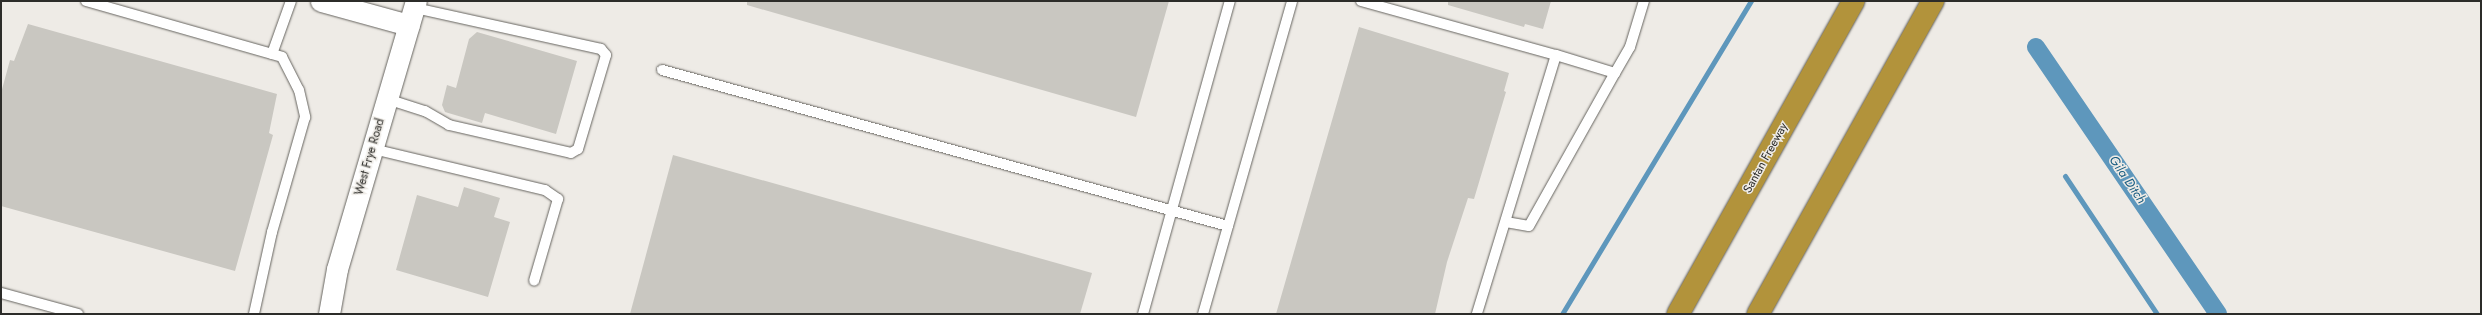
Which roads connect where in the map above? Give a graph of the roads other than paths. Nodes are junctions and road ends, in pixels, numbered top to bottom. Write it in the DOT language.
graph roads {
  1 [pos="86,1"];
  2 [pos="291,1"];
  3 [pos="321,1"];
  4 [pos="1230,1"];
  5 [pos="1292,1"];
  6 [pos="1361,1"];
  7 [pos="1644,1"];
  8 [pos="1854,1"];
  9 [pos="1933,1"];
  10 [pos="413,11"];
  11 [pos="272,54"];
  12 [pos="1556,55"];
  13 [pos="662,70"];
  14 [pos="1616,73"];
  15 [pos="387,99"];
  16 [pos="373,149"];
  17 [pos="1171,209"];
  18 [pos="1506,222"];
  19 [pos="1228,226"];
  20 [pos="534,281"];
  21 [pos="1,293"];
  22 [pos="78,314"];
  23 [pos="254,314"];
  24 [pos="329,314"];
  25 [pos="1143,314"];
  26 [pos="1203,314"];
  27 [pos="1477,314"];
  28 [pos="1678,314"];
  29 [pos="1758,314"];
  1 -- 11 [label="lane"];
  2 -- 11 [label="lane"];
  3 -- 10 [label="street"];
  4 -- 17 [label="lane"];
  5 -- 19 [label="lane"];
  6 -- 12 [label="lane"];
  7 -- 14 [label="lane"];
  8 -- 28 [label="highway, Santan Freeway"];
  9 -- 29 [label="highway"];
  10 -- 15 [label="street, West Frye Road"];
  10 -- 15 [label="lane"];
  11 -- 23 [label="lane"];
  12 -- 14 [label="lane"];
  12 -- 18 [label="lane"];
  13 -- 17 [label="lane"];
  14 -- 18 [label="lane"];
  15 -- 16 [label="street, West Frye Road"];
  16 -- 20 [label="lane"];
  16 -- 24 [label="street, West Frye Road"];
  17 -- 19 [label="lane"];
  17 -- 25 [label="lane"];
  18 -- 27 [label="lane"];
  19 -- 26 [label="lane"];
  21 -- 22 [label="lane"];
}
